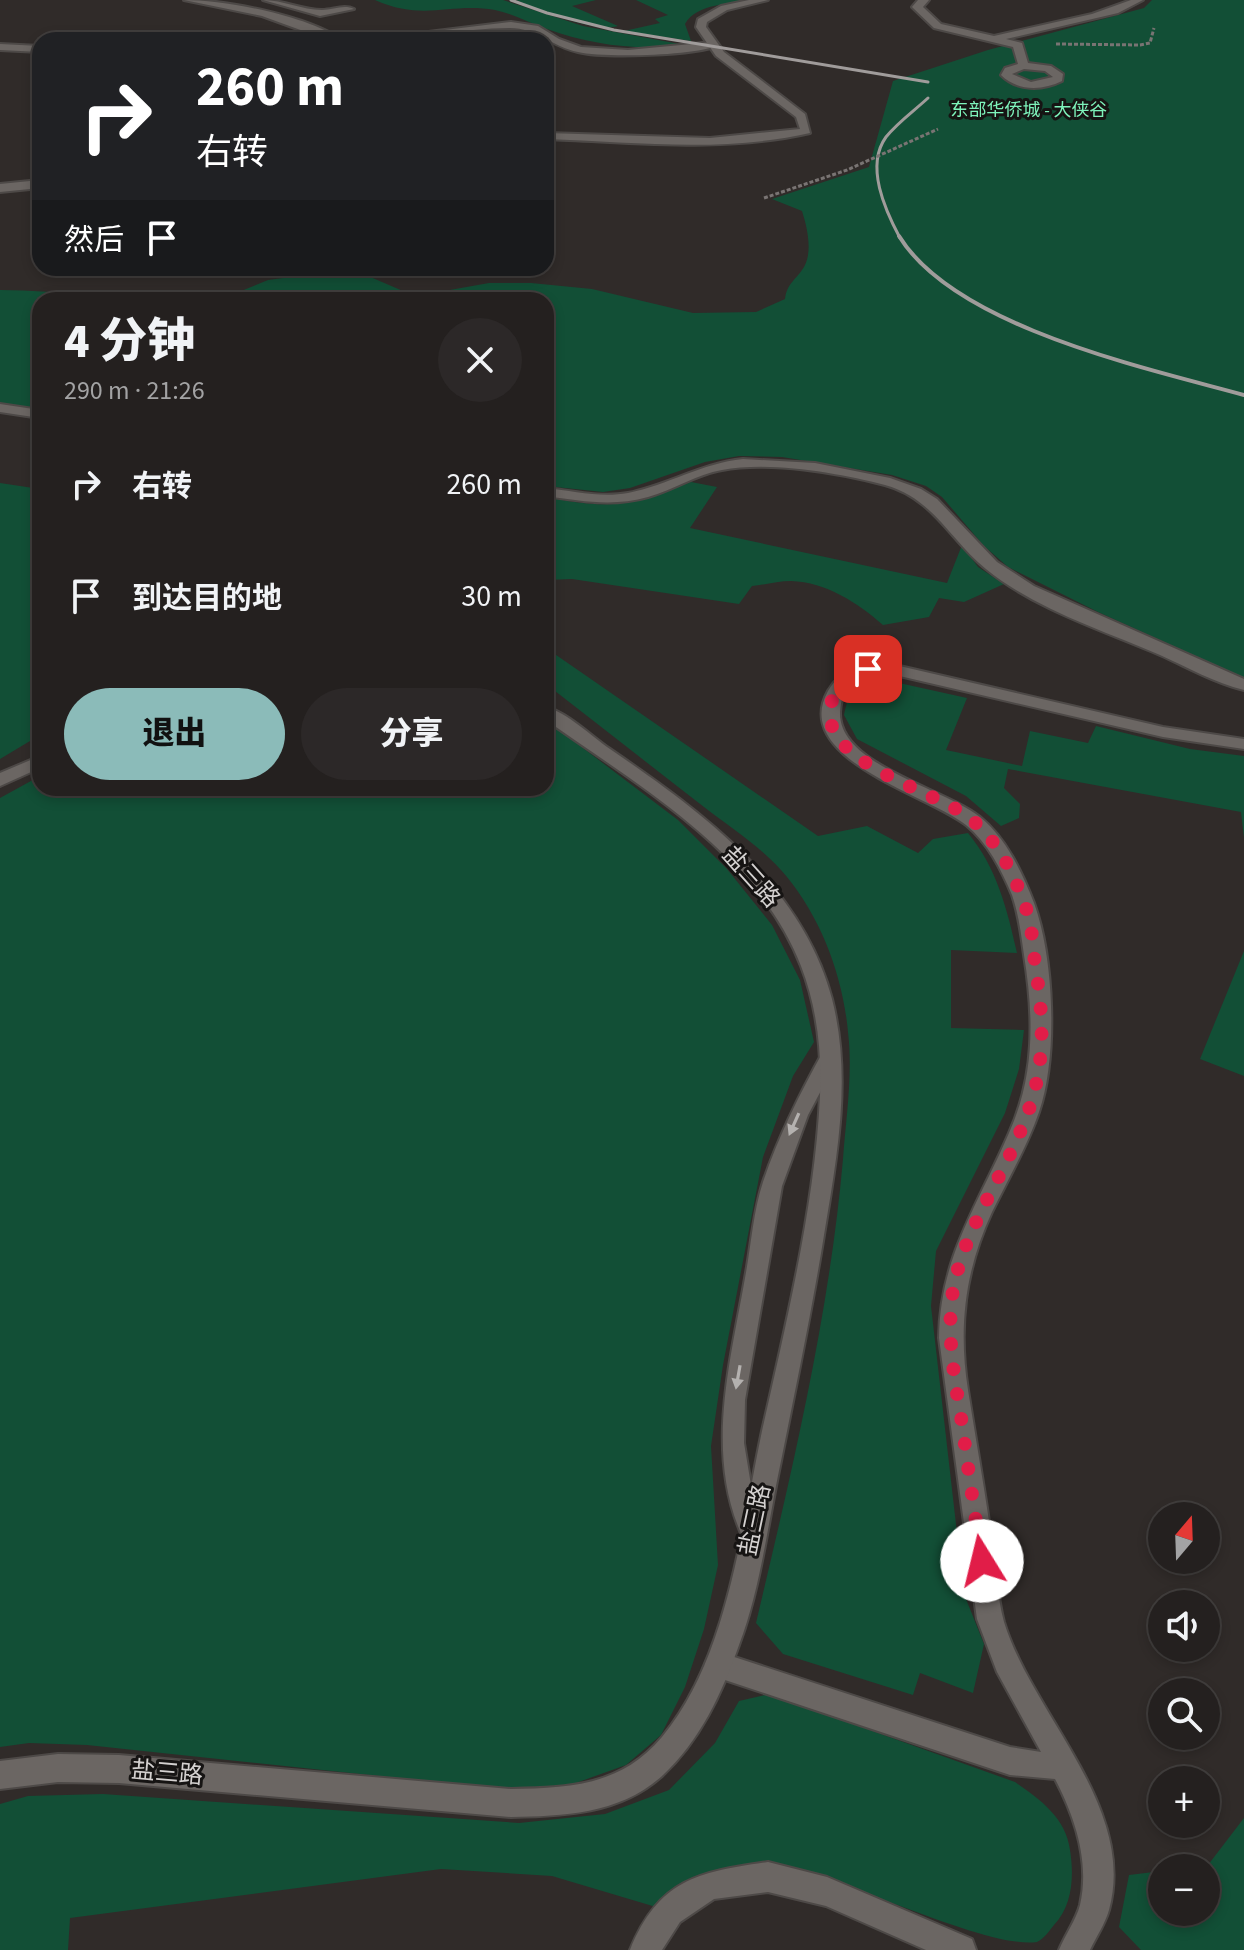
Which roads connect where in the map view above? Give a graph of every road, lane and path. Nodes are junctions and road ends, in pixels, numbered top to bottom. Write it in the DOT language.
graph roads {
  1 [pos="189,0"];
  2 [pos="268,0"];
  3 [pos="763,0"];
  4 [pos="924,0"];
  5 [pos="1138,0"];
  6 [pos="349,9"];
  7 [pos="1154,28"];
  8 [pos="315,32"];
  9 [pos="444,32"];
  10 [pos="541,32"];
  11 [pos="998,38"];
  12 [pos="554,40"];
  13 [pos="713,45"];
  14 [pos="1018,45"];
  15 [pos="0,47"];
  16 [pos="32,49"];
  17 [pos="1024,66"];
  18 [pos="938,129"];
  19 [pos="554,136"];
  20 [pos="32,185"];
  21 [pos="0,188"];
  22 [pos="764,198"];
  23 [pos="0,408"];
  24 [pos="32,413"];
  25 [pos="554,493"];
  26 [pos="1244,685"];
  27 [pos="554,718"];
  28 [pos="1244,744"];
  29 [pos="32,765"];
  30 [pos="0,780"];
  31 [pos="831,1055"];
  32 [pos="752,1533"];
  33 [pos="719,1665"];
  34 [pos="1066,1765"];
  35 [pos="0,1775"];
  36 [pos="645,1950"];
  37 [pos="961,1950"];
  38 [pos="1074,1950"];
  1 -- 8 [label="street"];
  2 -- 6 [label="street"];
  3 -- 13 [label="street"];
  4 -- 11 [label="street"];
  5 -- 11 [label="street"];
  7 -- 14 [label="path"];
  9 -- 10 [label="lane"];
  11 -- 14 [label="street"];
  12 -- 13 [label="lane"];
  13 -- 19 [label="street"];
  14 -- 17 [label="street"];
  15 -- 16 [label="street"];
  18 -- 22 [label="path, bridge"];
  20 -- 21 [label="street"];
  23 -- 24 [label="street"];
  25 -- 26 [label="street"];
  27 -- 31 [label="street, 盐三路"];
  28 -- 34 [label="street"];
  29 -- 30 [label="street"];
  31 -- 32 [label="street, 盐三路"];
  31 -- 32 [label="lane, one-way"];
  32 -- 33 [label="street, 盐三路"];
  33 -- 34 [label="street"];
  33 -- 35 [label="street, 盐三路"];
  34 -- 38 [label="street"];
  36 -- 37 [label="street"];
}
